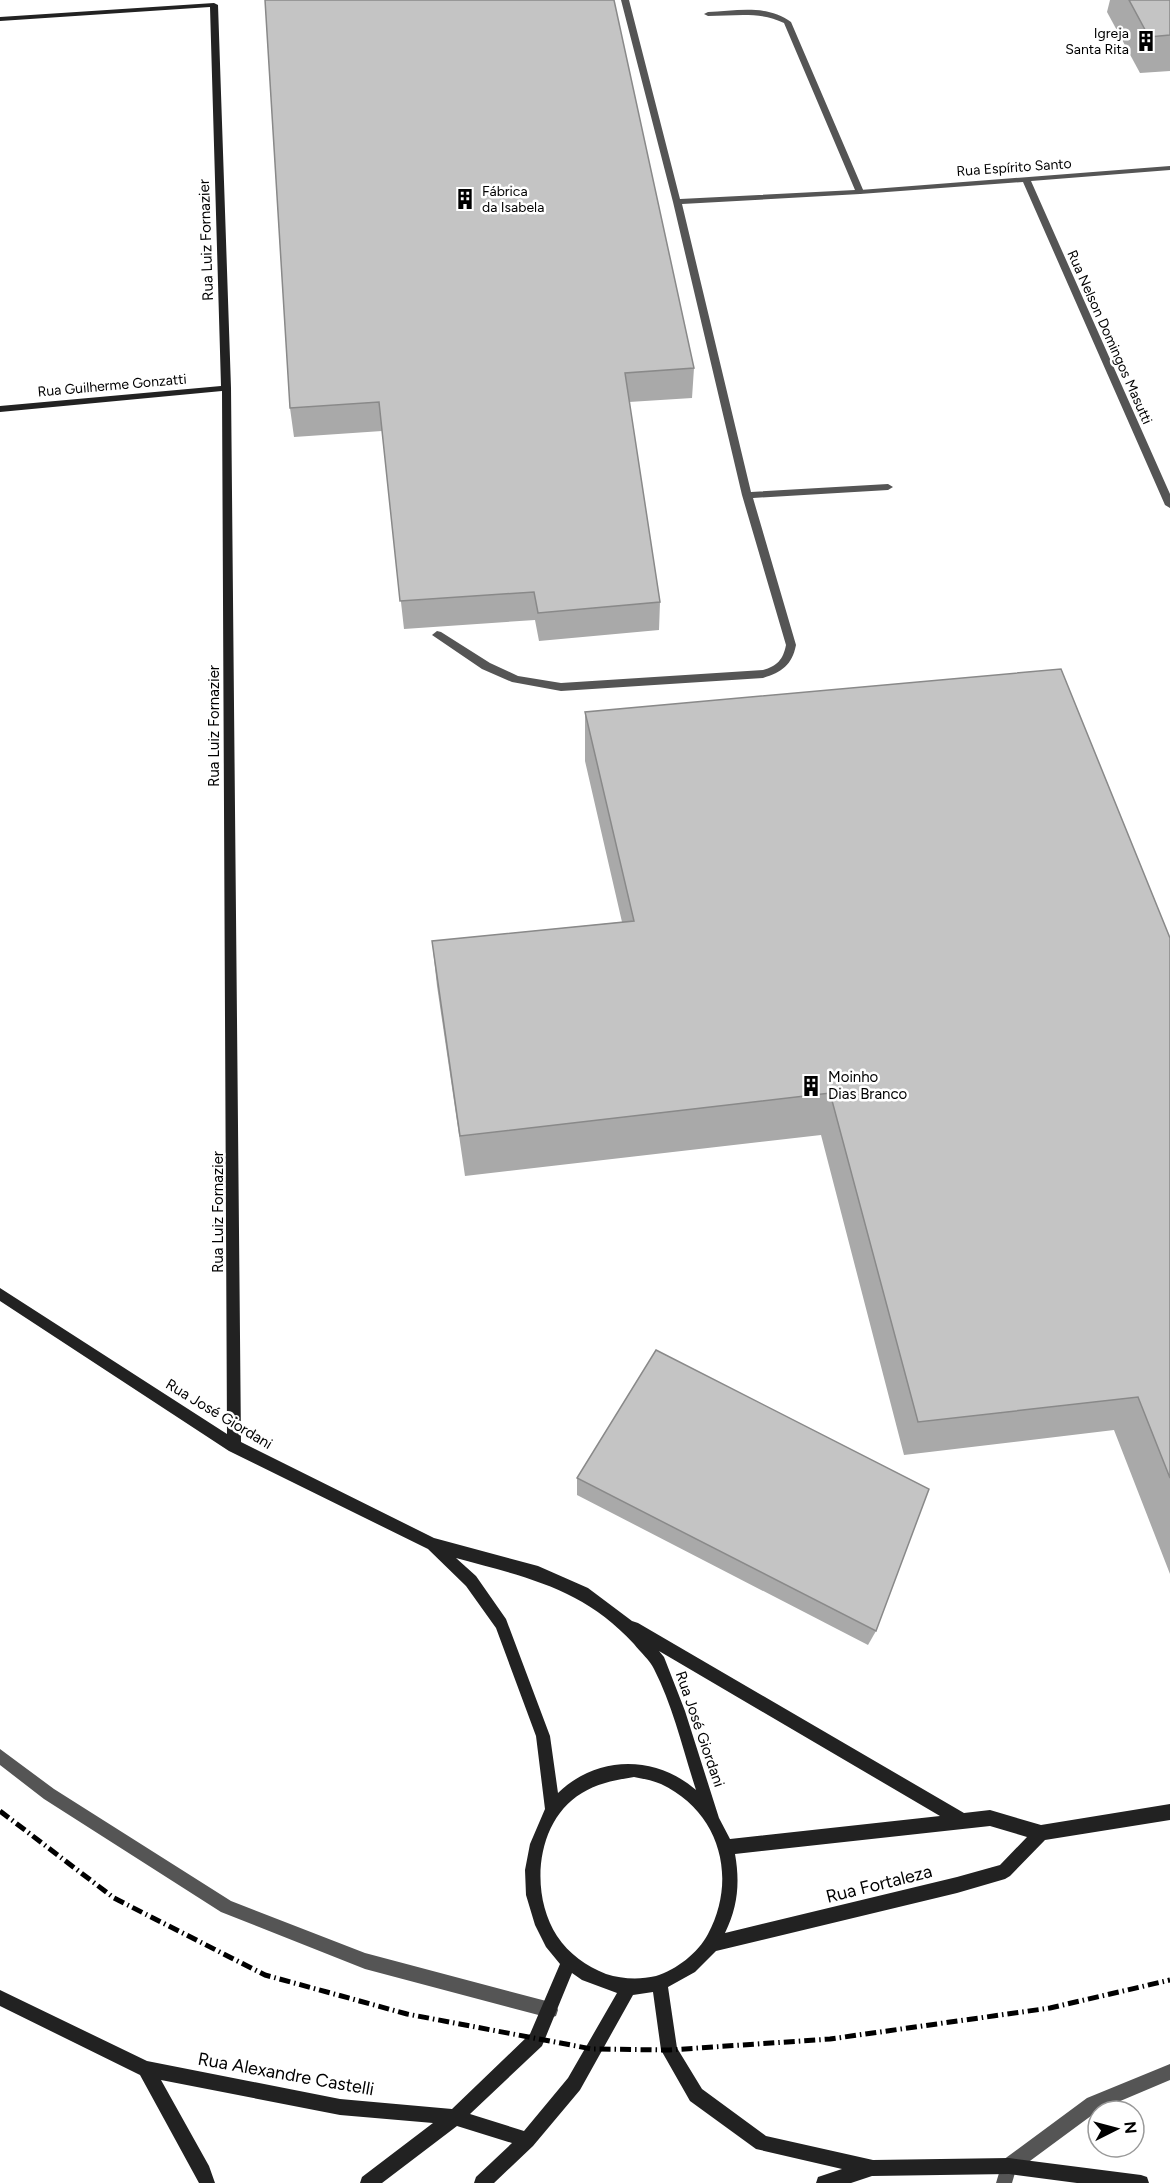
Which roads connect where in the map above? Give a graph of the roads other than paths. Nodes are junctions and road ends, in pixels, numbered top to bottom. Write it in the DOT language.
graph roads {
  1 [pos="625,0"];
  2 [pos="214,3"];
  3 [pos="708,14"];
  4 [pos="0,19"];
  5 [pos="1170,168"];
  6 [pos="1026,179"];
  7 [pos="860,192"];
  8 [pos="677,202"];
  9 [pos="226,388"];
  10 [pos="0,409"];
  11 [pos="888,487"];
  12 [pos="747,495"];
  13 [pos="1170,505"];
  14 [pos="437,635"];
  15 [pos="0,1294"];
  16 [pos="234,1446"];
  17 [pos="432,1544"];
  18 [pos="624,1623"];
  19 [pos="0,1756"];
  20 [pos="554,1809"];
  21 [pos="1170,1812"];
  22 [pos="712,1817"];
  23 [pos="961,1820"];
  24 [pos="1041,1833"];
  25 [pos="726,1847"];
  26 [pos="711,1944"];
  27 [pos="568,1963"];
  28 [pos="660,1983"];
  29 [pos="628,1988"];
  30 [pos="0,1998"];
  31 [pos="550,2010"];
  32 [pos="146,2069"];
  33 [pos="1170,2072"];
  34 [pos="455,2117"];
  35 [pos="526,2140"];
  36 [pos="1009,2166"];
  37 [pos="873,2168"];
  38 [pos="207,2183"];
  39 [pos="368,2183"];
  40 [pos="482,2183"];
  41 [pos="824,2183"];
  42 [pos="1004,2183"];
  43 [pos="1141,2183"];
  1 -- 8 [label="street"];
  2 -- 4 [label="street"];
  2 -- 9 [label="street, Rua Luiz Fornazier"];
  3 -- 7 [label="street"];
  5 -- 6 [label="street, Rua Espírito Santo"];
  6 -- 7 [label="street, Rua Espírito Santo"];
  6 -- 13 [label="street, Rua Nelson Domingos Masutti"];
  7 -- 8 [label="street, Rua Espírito Santo"];
  8 -- 12 [label="street"];
  9 -- 10 [label="street, Rua Guilherme Gonzatti"];
  9 -- 16 [label="street, Rua Luiz Fornazier"];
  11 -- 12 [label="street"];
  12 -- 14 [label="street"];
  15 -- 16 [label="street, Rua José Giordani"];
  16 -- 17 [label="street, Rua José Giordani"];
  17 -- 18 [label="street, Rua José Giordani"];
  17 -- 20 [label="street, Rua José Giordani"];
  18 -- 22 [label="street, Rua José Giordani"];
  18 -- 23 [label="street"];
  19 -- 31 [label="street"];
  20 -- 22 [label="street"];
  20 -- 27 [label="street"];
  21 -- 24 [label="street"];
  22 -- 25 [label="street"];
  23 -- 24 [label="street"];
  23 -- 25 [label="street"];
  24 -- 26 [label="street, Rua Fortaleza"];
  25 -- 26 [label="street"];
  26 -- 28 [label="street"];
  27 -- 29 [label="street"];
  27 -- 31 [label="street"];
  28 -- 29 [label="street"];
  28 -- 37 [label="street"];
  29 -- 35 [label="street"];
  30 -- 32 [label="street, Rua Alexandre Castelli"];
  31 -- 34 [label="street"];
  32 -- 34 [label="street, Rua Alexandre Castelli"];
  32 -- 38 [label="street"];
  33 -- 36 [label="street"];
  34 -- 35 [label="street, Rua Alexandre Castelli"];
  34 -- 39 [label="street"];
  35 -- 40 [label="street"];
  36 -- 37 [label="street"];
  36 -- 42 [label="street"];
  36 -- 43 [label="street"];
  37 -- 41 [label="street"];
}
